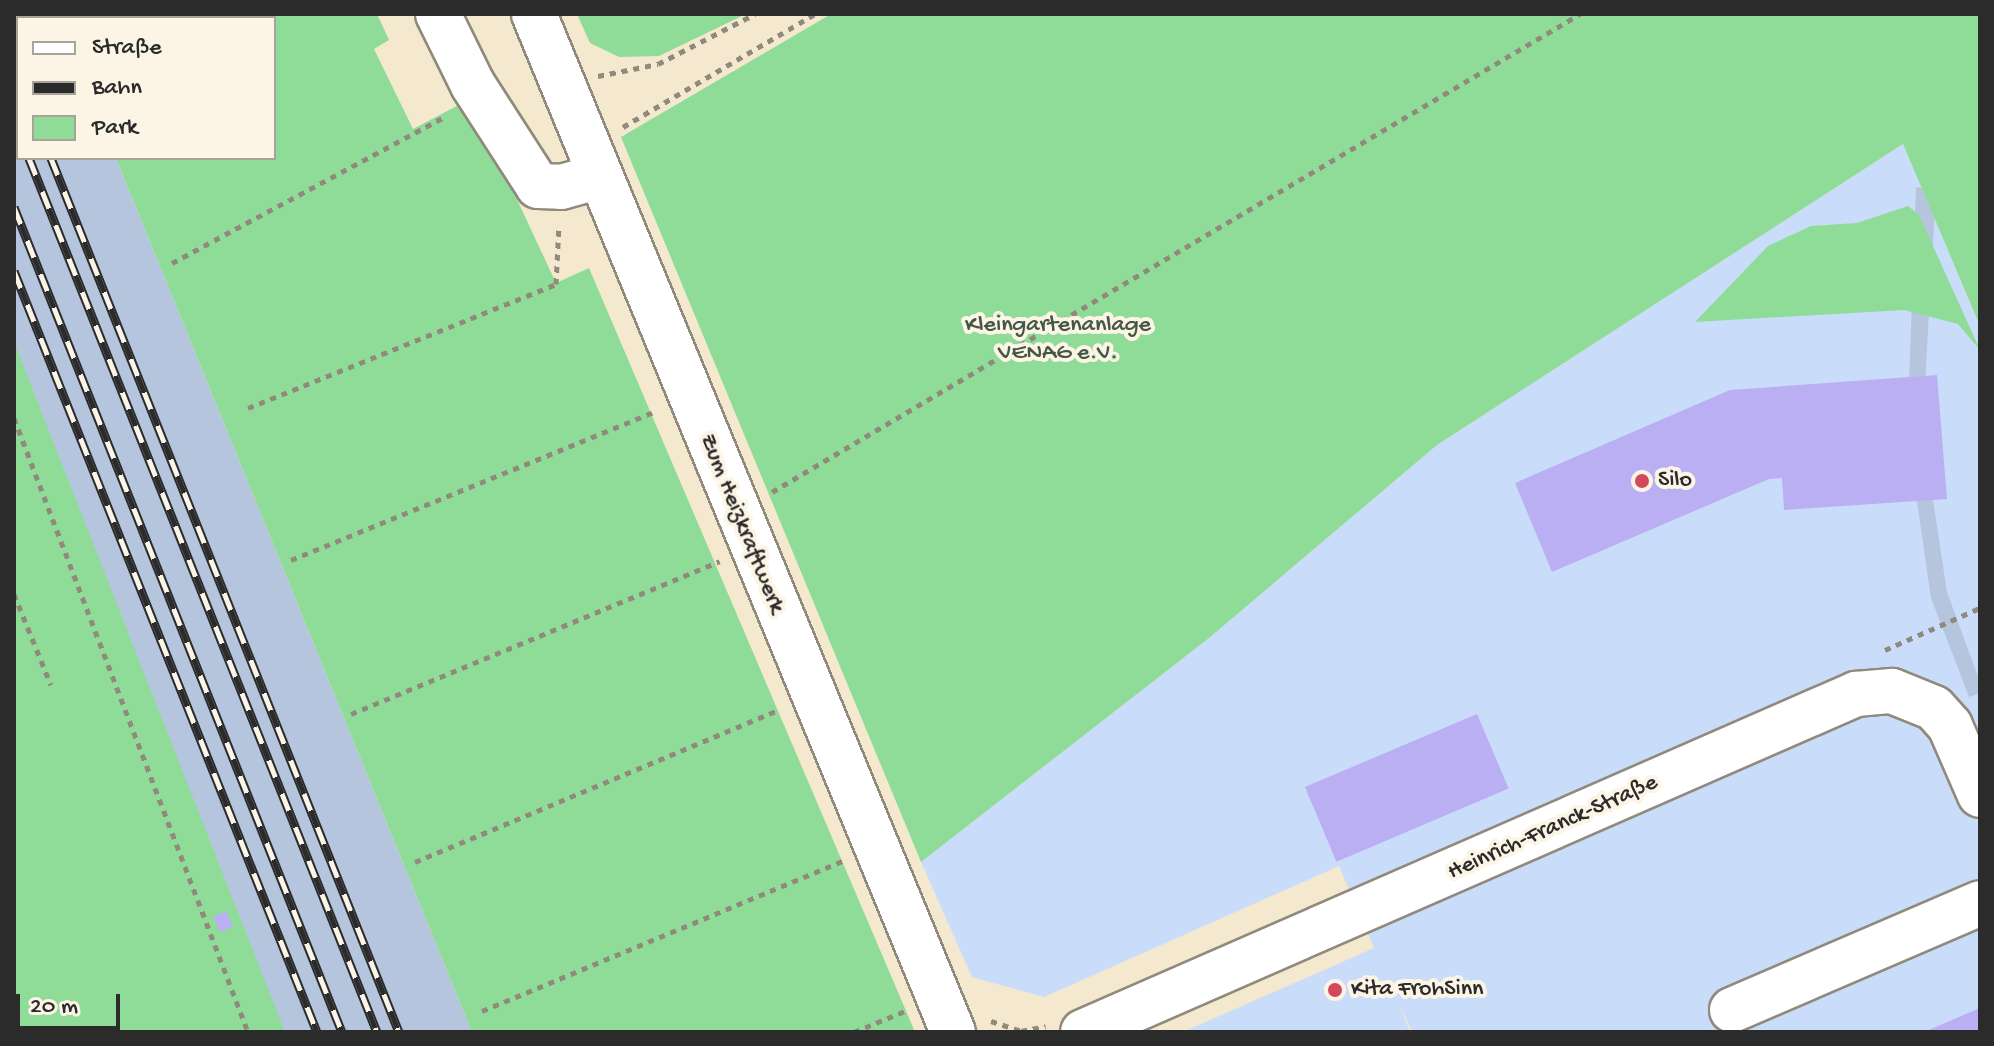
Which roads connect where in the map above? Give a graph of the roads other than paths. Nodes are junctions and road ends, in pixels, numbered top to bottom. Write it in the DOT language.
graph roads {
  1 [pos="438,14"];
  2 [pos="534,14"];
  3 [pos="583,169"];
  4 [pos="1980,795"];
  5 [pos="1980,903"];
  6 [pos="1732,1010"];
  7 [pos="970,1025"];
  8 [pos="1072,1026"];
  1 -- 3 [label="street"];
  2 -- 3 [label="street, Zum Heizkraftwerk"];
  3 -- 7 [label="street, Zum Heizkraftwerk"];
  4 -- 8 [label="street, Heinrich-Franck-Straße"];
  5 -- 6 [label="street"];
}
